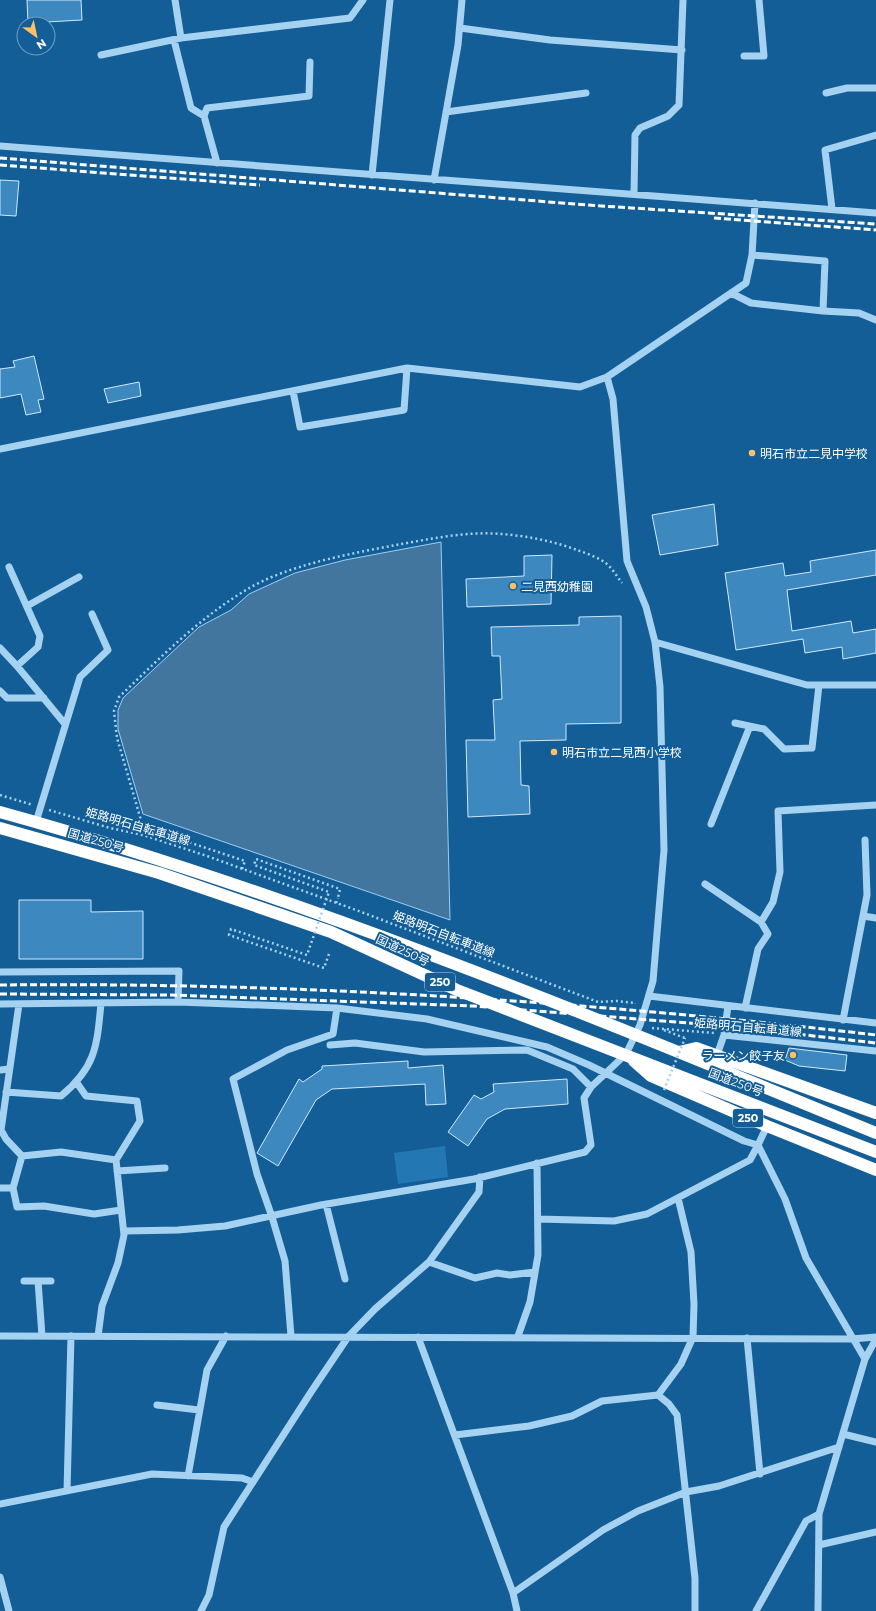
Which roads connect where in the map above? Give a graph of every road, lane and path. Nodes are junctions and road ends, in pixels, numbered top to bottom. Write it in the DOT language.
graph roads {
  1 [pos="174,0"];
  2 [pos="363,0"];
  3 [pos="390,0"];
  4 [pos="462,0"];
  5 [pos="683,0"];
  6 [pos="759,0"];
  7 [pos="460,28"];
  8 [pos="177,39"];
  9 [pos="682,50"];
  10 [pos="101,55"];
  11 [pos="744,56"];
  12 [pos="310,62"];
  13 [pos="876,88"];
  14 [pos="586,93"];
  15 [pos="826,93"];
  16 [pos="446,112"];
  17 [pos="204,116"];
  18 [pos="876,135"];
  19 [pos="0,146"];
  20 [pos="217,163"];
  21 [pos="372,175"];
  22 [pos="434,180"];
  23 [pos="634,194"];
  24 [pos="755,203"];
  25 [pos="832,209"];
  26 [pos="876,213"];
  27 [pos="752,255"];
  28 [pos="731,293"];
  29 [pos="823,311"];
  30 [pos="876,320"];
  31 [pos="407,368"];
  32 [pos="607,377"];
  33 [pos="293,391"];
  34 [pos="0,449"];
  35 [pos="9,567"];
  36 [pos="79,577"];
  37 [pos="622,583"];
  38 [pos="27,606"];
  39 [pos="92,614"];
  40 [pos="654,642"];
  41 [pos="0,648"];
  42 [pos="17,666"];
  43 [pos="819,685"];
  44 [pos="876,685"];
  45 [pos="0,691"];
  46 [pos="44,698"];
  47 [pos="735,723"];
  48 [pos="65,724"];
  49 [pos="750,726"];
  50 [pos="0,795"];
  51 [pos="876,805"];
  52 [pos="41,807"];
  53 [pos="0,812"];
  54 [pos="36,822"];
  55 [pos="711,824"];
  56 [pos="0,828"];
  57 [pos="865,840"];
  58 [pos="242,869"];
  59 [pos="705,884"];
  60 [pos="336,903"];
  61 [pos="863,916"];
  62 [pos="876,918"];
  63 [pos="761,922"];
  64 [pos="329,954"];
  65 [pos="0,972"];
  66 [pos="649,996"];
  67 [pos="178,1002"];
  68 [pos="101,1003"];
  69 [pos="0,1004"];
  70 [pos="18,1004"];
  71 [pos="728,1006"];
  72 [pos="337,1008"];
  73 [pos="744,1008"];
  74 [pos="843,1020"];
  75 [pos="876,1023"];
  76 [pos="637,1030"];
  77 [pos="664,1030"];
  78 [pos="722,1034"];
  79 [pos="330,1045"];
  80 [pos="876,1051"];
  81 [pos="679,1052"];
  82 [pos="626,1054"];
  83 [pos="717,1054"];
  84 [pos="9,1069"];
  85 [pos="0,1070"];
  86 [pos="606,1073"];
  87 [pos="77,1083"];
  88 [pos="591,1087"];
  89 [pos="664,1090"];
  90 [pos="6,1092"];
  91 [pos="876,1113"];
  92 [pos="766,1126"];
  93 [pos="0,1130"];
  94 [pos="876,1133"];
  95 [pos="758,1145"];
  96 [pos="876,1152"];
  97 [pos="22,1156"];
  98 [pos="116,1160"];
  99 [pos="537,1163"];
  100 [pos="165,1168"];
  101 [pos="876,1170"];
  102 [pos="117,1171"];
  103 [pos="480,1178"];
  104 [pos="0,1188"];
  105 [pos="13,1188"];
  106 [pos="678,1198"];
  107 [pos="326,1204"];
  108 [pos="122,1210"];
  109 [pos="272,1216"];
  110 [pos="538,1219"];
  111 [pos="124,1231"];
  112 [pos="429,1262"];
  113 [pos="535,1272"];
  114 [pos="345,1279"];
  115 [pos="24,1281"];
  116 [pos="38,1281"];
  117 [pos="51,1281"];
  118 [pos="0,1336"];
  119 [pos="42,1336"];
  120 [pos="71,1336"];
  121 [pos="98,1336"];
  122 [pos="226,1336"];
  123 [pos="291,1336"];
  124 [pos="518,1336"];
  125 [pos="348,1337"];
  126 [pos="418,1337"];
  127 [pos="693,1337"];
  128 [pos="747,1338"];
  129 [pos="876,1338"];
  130 [pos="852,1339"];
  131 [pos="865,1359"];
  132 [pos="658,1395"];
  133 [pos="157,1405"];
  134 [pos="199,1410"];
  135 [pos="843,1434"];
  136 [pos="455,1435"];
  137 [pos="876,1442"];
  138 [pos="839,1447"];
  139 [pos="760,1474"];
  140 [pos="188,1476"];
  141 [pos="253,1482"];
  142 [pos="67,1491"];
  143 [pos="686,1492"];
  144 [pos="0,1504"];
  145 [pos="819,1514"];
  146 [pos="876,1532"];
  147 [pos="819,1545"];
  148 [pos="0,1577"];
  149 [pos="513,1593"];
  150 [pos="3,1597"];
  151 [pos="9,1611"];
  152 [pos="201,1611"];
  153 [pos="517,1611"];
  154 [pos="695,1611"];
  155 [pos="756,1611"];
  156 [pos="818,1611"];
  1 -- 8 [label="street"];
  2 -- 8 [label="street"];
  3 -- 21 [label="street"];
  4 -- 7 [label="street"];
  5 -- 9 [label="street"];
  6 -- 11 [label="street"];
  7 -- 9 [label="street"];
  7 -- 16 [label="street"];
  8 -- 10 [label="street"];
  8 -- 17 [label="street"];
  9 -- 23 [label="street"];
  12 -- 17 [label="street"];
  13 -- 15 [label="street"];
  14 -- 16 [label="street"];
  16 -- 22 [label="street"];
  17 -- 20 [label="street"];
  18 -- 25 [label="street"];
  19 -- 20 [label="street"];
  20 -- 21 [label="street"];
  21 -- 22 [label="street"];
  22 -- 23 [label="street"];
  23 -- 24 [label="street"];
  24 -- 25 [label="street"];
  24 -- 27 [label="street"];
  25 -- 26 [label="street"];
  27 -- 28 [label="street"];
  27 -- 29 [label="street"];
  28 -- 29 [label="street"];
  28 -- 32 [label="street"];
  29 -- 30 [label="street"];
  31 -- 32 [label="street"];
  31 -- 33 [label="street"];
  31 -- 33 [label="street"];
  32 -- 40 [label="street"];
  33 -- 34 [label="street"];
  35 -- 38 [label="street"];
  36 -- 38 [label="street"];
  37 -- 58 [label="path"];
  38 -- 42 [label="street"];
  39 -- 48 [label="street"];
  40 -- 43 [label="street"];
  40 -- 66 [label="street"];
  41 -- 42 [label="street"];
  42 -- 46 [label="street"];
  43 -- 44 [label="street"];
  43 -- 49 [label="street"];
  45 -- 46 [label="street"];
  46 -- 48 [label="street"];
  47 -- 49 [label="street"];
  48 -- 52 [label="street"];
  49 -- 55 [label="street"];
  50 -- 52 [label="path, 姫路明石自転車道線"];
  51 -- 63 [label="street"];
  52 -- 54 [label="street"];
  52 -- 58 [label="path, 姫路明石自転車道線"];
  53 -- 54 [label="highway, 国道250号 / 250"];
  54 -- 76 [label="highway, 国道250号 / 250"];
  56 -- 82 [label="highway, 国道250号 / 250"];
  57 -- 61 [label="street"];
  58 -- 60 [label="path, 姫路明石自転車道線"];
  59 -- 63 [label="street"];
  60 -- 64 [label="path, bridge"];
  60 -- 76 [label="path, 姫路明石自転車道線"];
  61 -- 62 [label="street"];
  61 -- 74 [label="street"];
  63 -- 73 [label="street"];
  65 -- 67 [label="street"];
  66 -- 71 [label="street"];
  66 -- 76 [label="street"];
  67 -- 68 [label="street"];
  67 -- 72 [label="street"];
  68 -- 70 [label="street"];
  68 -- 87 [label="street"];
  69 -- 70 [label="street"];
  70 -- 84 [label="street"];
  71 -- 73 [label="street"];
  71 -- 78 [label="street"];
  72 -- 86 [label="street"];
  72 -- 109 [label="street"];
  73 -- 74 [label="street"];
  74 -- 75 [label="street"];
  76 -- 78 [label="path, 姫路明石自転車道線"];
  76 -- 81 [label="highway, 国道250号 / 250"];
  76 -- 82 [label="street"];
  77 -- 89 [label="path, bridge"];
  78 -- 80 [label="street"];
  78 -- 83 [label="street"];
  79 -- 88 [label="street"];
  81 -- 83 [label="highway"];
  81 -- 94 [label="highway, 国道250号 / 250"];
  82 -- 86 [label="street"];
  82 -- 92 [label="highway, 250"];
  82 -- 96 [label="highway, 国道250号 / 250"];
  83 -- 91 [label="highway"];
  84 -- 85 [label="street"];
  84 -- 90 [label="street"];
  86 -- 88 [label="street"];
  86 -- 95 [label="street"];
  87 -- 90 [label="street"];
  87 -- 98 [label="street"];
  88 -- 99 [label="street"];
  90 -- 93 [label="street"];
  92 -- 95 [label="street"];
  92 -- 101 [label="highway, 250"];
  93 -- 97 [label="street"];
  95 -- 106 [label="street"];
  95 -- 130 [label="street"];
  97 -- 98 [label="street"];
  97 -- 105 [label="street"];
  98 -- 102 [label="street"];
  99 -- 103 [label="street"];
  99 -- 110 [label="street"];
  100 -- 102 [label="street"];
  102 -- 108 [label="street"];
  103 -- 107 [label="street"];
  103 -- 112 [label="street"];
  104 -- 105 [label="street"];
  105 -- 108 [label="street"];
  106 -- 110 [label="street"];
  106 -- 127 [label="street"];
  107 -- 109 [label="street"];
  107 -- 114 [label="street"];
  108 -- 111 [label="street"];
  109 -- 111 [label="street"];
  109 -- 123 [label="street"];
  110 -- 113 [label="street"];
  111 -- 121 [label="street"];
  112 -- 113 [label="street"];
  112 -- 125 [label="street"];
  113 -- 124 [label="street"];
  115 -- 116 [label="street"];
  116 -- 117 [label="street"];
  116 -- 119 [label="street"];
  118 -- 119 [label="street"];
  119 -- 120 [label="street"];
  120 -- 121 [label="street"];
  120 -- 142 [label="street"];
  121 -- 122 [label="street"];
  122 -- 123 [label="street"];
  122 -- 134 [label="street"];
  123 -- 125 [label="street"];
  124 -- 126 [label="street"];
  124 -- 127 [label="street"];
  125 -- 126 [label="street"];
  125 -- 141 [label="street"];
  126 -- 136 [label="street"];
  127 -- 128 [label="street"];
  127 -- 132 [label="street"];
  128 -- 130 [label="street"];
  128 -- 139 [label="street"];
  129 -- 130 [label="street"];
  129 -- 131 [label="street"];
  130 -- 131 [label="street"];
  131 -- 135 [label="street"];
  132 -- 136 [label="street"];
  132 -- 143 [label="street"];
  133 -- 134 [label="street"];
  134 -- 140 [label="street"];
  135 -- 137 [label="street"];
  135 -- 138 [label="street"];
  136 -- 149 [label="street"];
  138 -- 139 [label="street"];
  138 -- 145 [label="street"];
  139 -- 143 [label="street"];
  140 -- 141 [label="street"];
  140 -- 142 [label="street"];
  141 -- 152 [label="street"];
  142 -- 144 [label="street"];
  143 -- 149 [label="street"];
  143 -- 154 [label="street"];
  145 -- 147 [label="street"];
  145 -- 155 [label="street"];
  146 -- 147 [label="street"];
  147 -- 156 [label="street"];
  148 -- 150 [label="street"];
  149 -- 153 [label="street"];
  150 -- 151 [label="street"];
}
